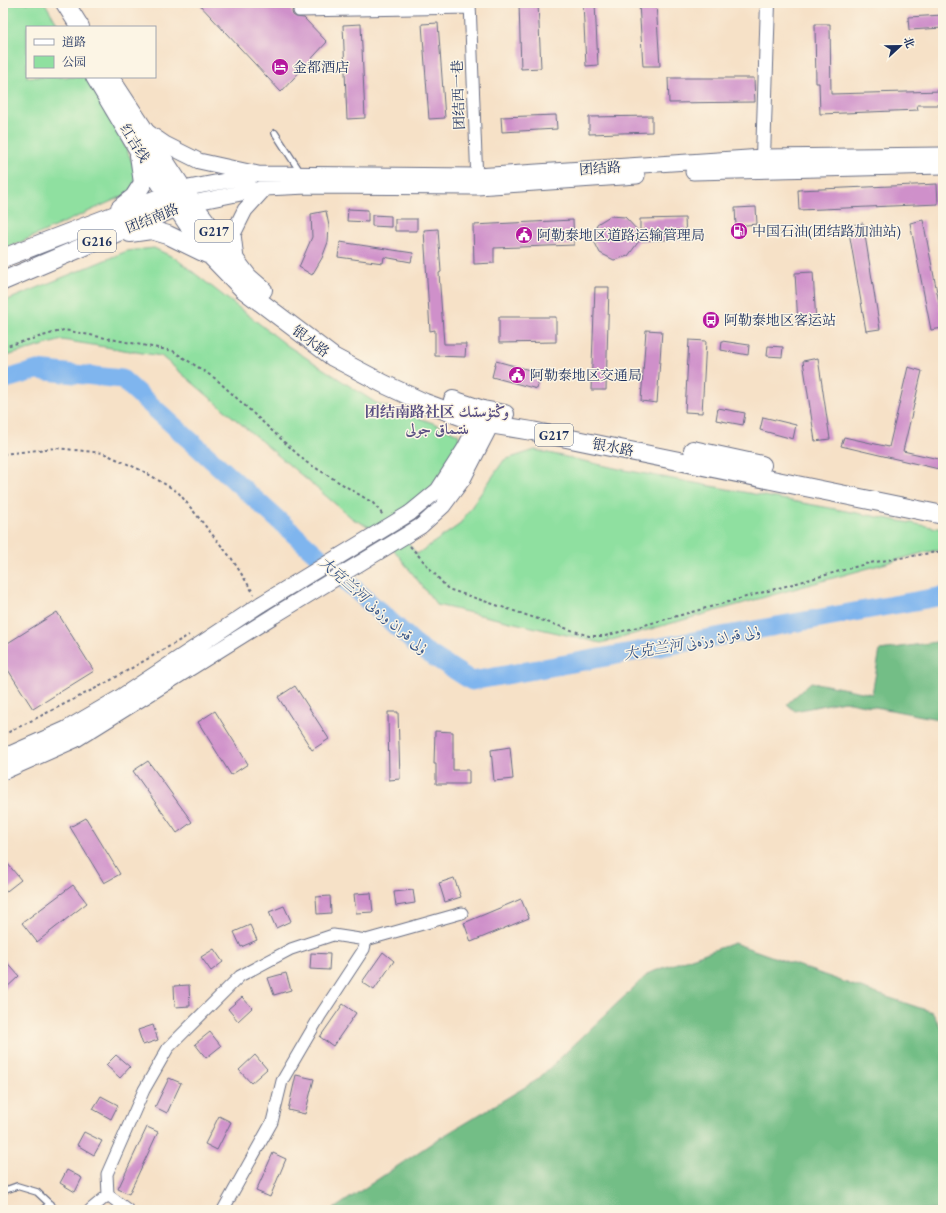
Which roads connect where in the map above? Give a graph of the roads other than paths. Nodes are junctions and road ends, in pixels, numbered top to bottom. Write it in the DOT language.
graph roads {
  1 [pos="52,3"];
  2 [pos="65,3"];
  3 [pos="768,3"];
  4 [pos="470,6"];
  5 [pos="299,11"];
  6 [pos="65,26"];
  7 [pos="79,26"];
  8 [pos="96,78"];
  9 [pos="110,78"];
  10 [pos="142,128"];
  11 [pos="275,133"];
  12 [pos="138,151"];
  13 [pos="943,155"];
  14 [pos="764,163"];
  15 [pos="943,166"];
  16 [pos="258,174"];
  17 [pos="303,175"];
  18 [pos="477,181"];
  19 [pos="265,188"];
  20 [pos="180,198"];
  21 [pos="110,216"];
  22 [pos="107,237"];
  23 [pos="210,255"];
  24 [pos="3,258"];
  25 [pos="236,259"];
  26 [pos="3,280"];
  27 [pos="487,417"];
  28 [pos="943,504"];
  29 [pos="943,515"];
  30 [pos="3,757"];
  31 [pos="3,772"];
  32 [pos="462,913"];
  33 [pos="366,940"];
  34 [pos="3,1191"];
  35 [pos="108,1195"];
  36 [pos="50,1204"];
  37 [pos="42,1210"];
  38 [pos="56,1210"];
  39 [pos="90,1210"];
  40 [pos="128,1210"];
  41 [pos="223,1210"];
  1 -- 6 [label="highway"];
  2 -- 7 [label="highway"];
  3 -- 14 [label="street"];
  4 -- 5 [label="street"];
  4 -- 18 [label="street, 团结西一巷"];
  8 -- 12 [label="highway, 红吉线"];
  9 -- 10 [label="highway, 红吉线"];
  10 -- 16 [label="main road"];
  10 -- 20 [label="highway, 红吉线"];
  11 -- 17 [label="lane"];
  12 -- 20 [label="highway, 红吉线"];
  12 -- 21 [label="highway"];
  13 -- 14 [label="main road, 团结路"];
  14 -- 15 [label="main road, 团结路"];
  14 -- 18 [label="main road, 团结路"];
  16 -- 17 [label="main road, 团结路"];
  16 -- 20 [label="main road"];
  17 -- 18 [label="main road, 团结路"];
  18 -- 19 [label="main road, 团结路"];
  19 -- 20 [label="main road, 团结路"];
  19 -- 25 [label="main road"];
  20 -- 21 [label="highway, 团结南路 / G216"];
  20 -- 22 [label="highway, 团结南路 / G216"];
  20 -- 23 [label="highway, G217"];
  20 -- 25 [label="highway, G217"];
  21 -- 24 [label="highway, 团结南路 / G216"];
  22 -- 23 [label="highway"];
  22 -- 26 [label="highway, 团结南路 / G216"];
  23 -- 27 [label="highway, 银水路 / G217"];
  25 -- 27 [label="highway, 银水路 / G217"];
  27 -- 28 [label="highway, 银水路 / G217"];
  27 -- 29 [label="highway, 银水路 / G217"];
  27 -- 30 [label="main road, bridge"];
  27 -- 31 [label="main road, bridge"];
  32 -- 33 [label="street"];
  33 -- 35 [label="street"];
  33 -- 41 [label="street"];
  34 -- 36 [label="lane"];
  35 -- 39 [label="street"];
  35 -- 40 [label="street"];
  36 -- 37 [label="lane"];
  36 -- 38 [label="lane"];
}
